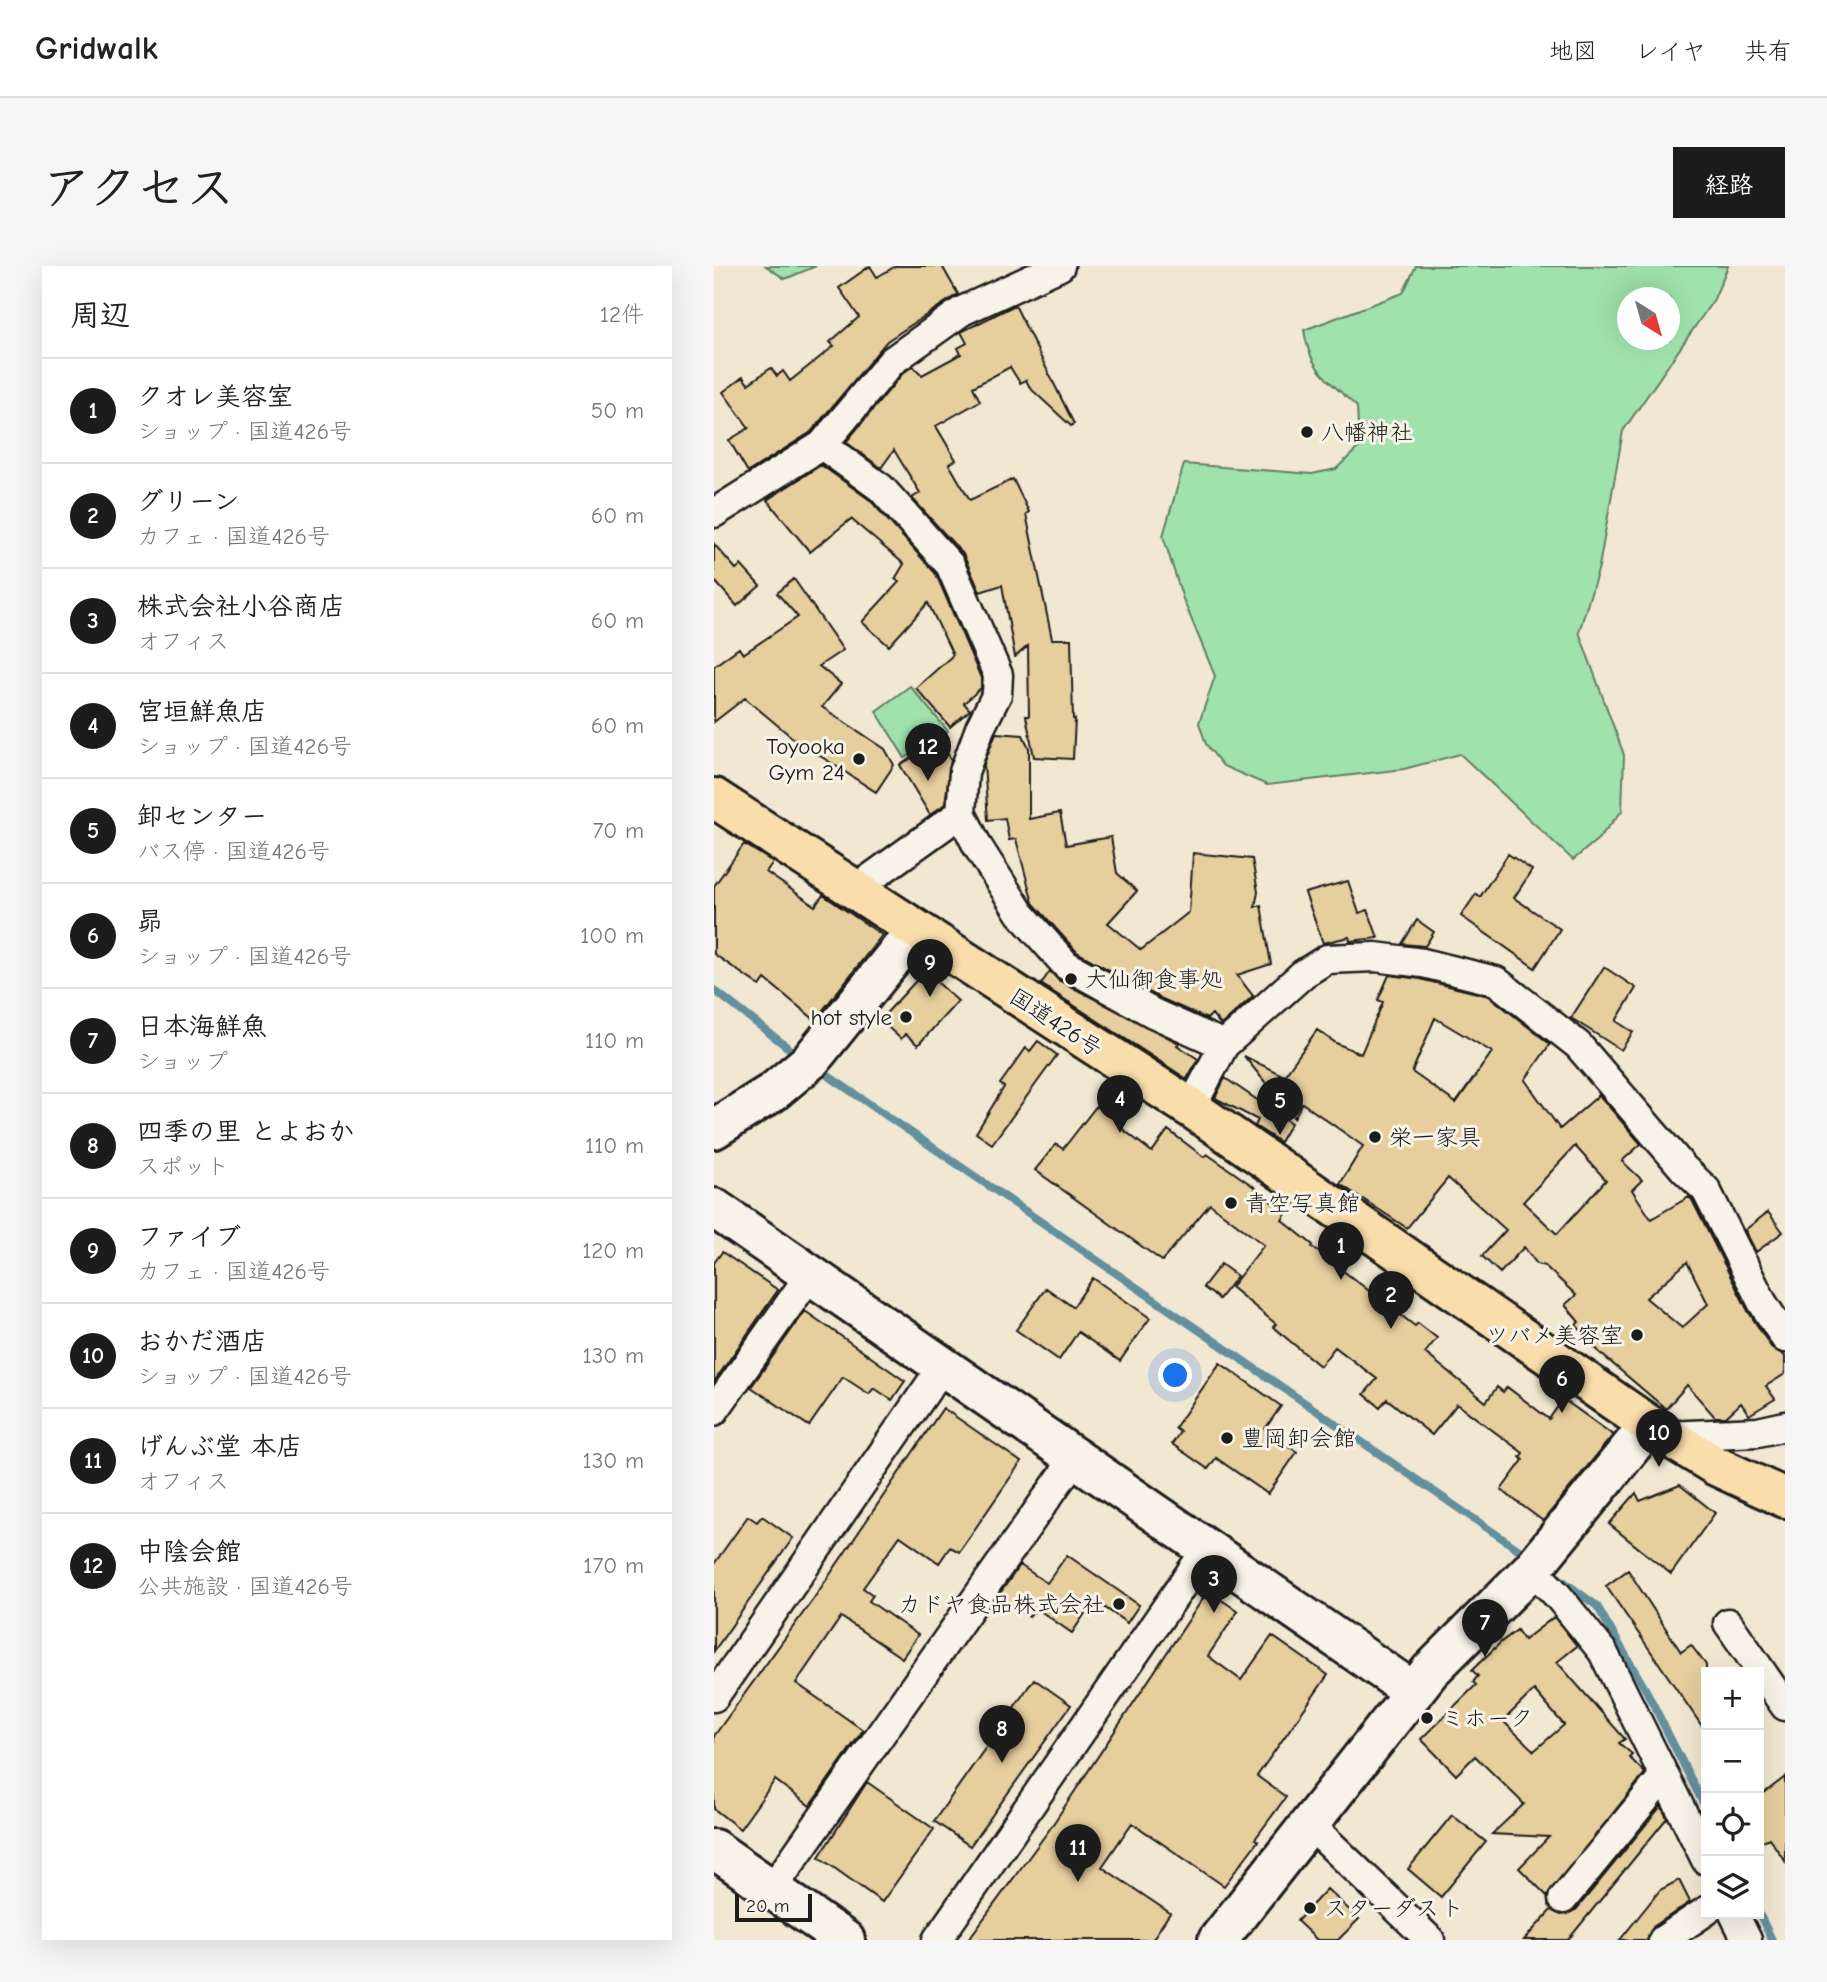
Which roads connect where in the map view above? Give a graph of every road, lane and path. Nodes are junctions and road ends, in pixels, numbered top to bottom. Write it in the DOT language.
graph roads {
  1 [pos="1060,266"];
  2 [pos="822,445"];
  3 [pos="714,513"];
  4 [pos="714,798"];
  5 [pos="961,813"];
  6 [pos="853,890"];
  7 [pos="915,931"];
  8 [pos="1224,1045"];
  9 [pos="1191,1108"];
  10 [pos="714,1129"];
  11 [pos="714,1208"];
  12 [pos="810,1275"];
  13 [pos="1785,1338"];
  14 [pos="943,1366"];
  15 [pos="714,1411"];
  16 [pos="1785,1426"];
  17 [pos="1657,1431"];
  18 [pos="1075,1458"];
  19 [pos="1785,1498"];
  20 [pos="1207,1549"];
  21 [pos="1532,1569"];
  22 [pos="1728,1623"];
  23 [pos="1414,1692"];
  24 [pos="714,1697"];
  25 [pos="1785,1706"];
  26 [pos="1664,1776"];
  27 [pos="1308,1823"];
  28 [pos="714,1849"];
  29 [pos="1704,1856"];
  30 [pos="772,1889"];
  31 [pos="1563,1899"];
  32 [pos="1701,1914"];
  33 [pos="1736,1919"];
  34 [pos="1666,1938"];
  35 [pos="845,1940"];
  36 [pos="937,1940"];
  37 [pos="1218,1940"];
  38 [pos="1430,1940"];
  39 [pos="1747,1940"];
  1 -- 2 [label="street"];
  2 -- 3 [label="street"];
  2 -- 5 [label="street"];
  4 -- 6 [label="highway, 国道426号"];
  5 -- 6 [label="street"];
  5 -- 8 [label="street"];
  6 -- 7 [label="highway, 国道426号"];
  7 -- 9 [label="highway, 国道426号"];
  7 -- 10 [label="street"];
  8 -- 9 [label="street"];
  8 -- 13 [label="street"];
  9 -- 17 [label="highway, 国道426号"];
  11 -- 12 [label="street"];
  12 -- 14 [label="street"];
  12 -- 15 [label="street"];
  14 -- 18 [label="street"];
  14 -- 24 [label="street"];
  16 -- 17 [label="street"];
  17 -- 19 [label="highway, 国道426号"];
  17 -- 21 [label="street"];
  18 -- 20 [label="street"];
  18 -- 30 [label="street"];
  20 -- 23 [label="street"];
  20 -- 36 [label="street"];
  21 -- 23 [label="street"];
  21 -- 26 [label="street"];
  22 -- 25 [label="street"];
  23 -- 27 [label="street"];
  26 -- 29 [label="street"];
  26 -- 31 [label="street"];
  27 -- 37 [label="street"];
  27 -- 38 [label="street"];
  28 -- 30 [label="street"];
  30 -- 35 [label="street"];
  32 -- 34 [label="street"];
  33 -- 39 [label="street"];
}
